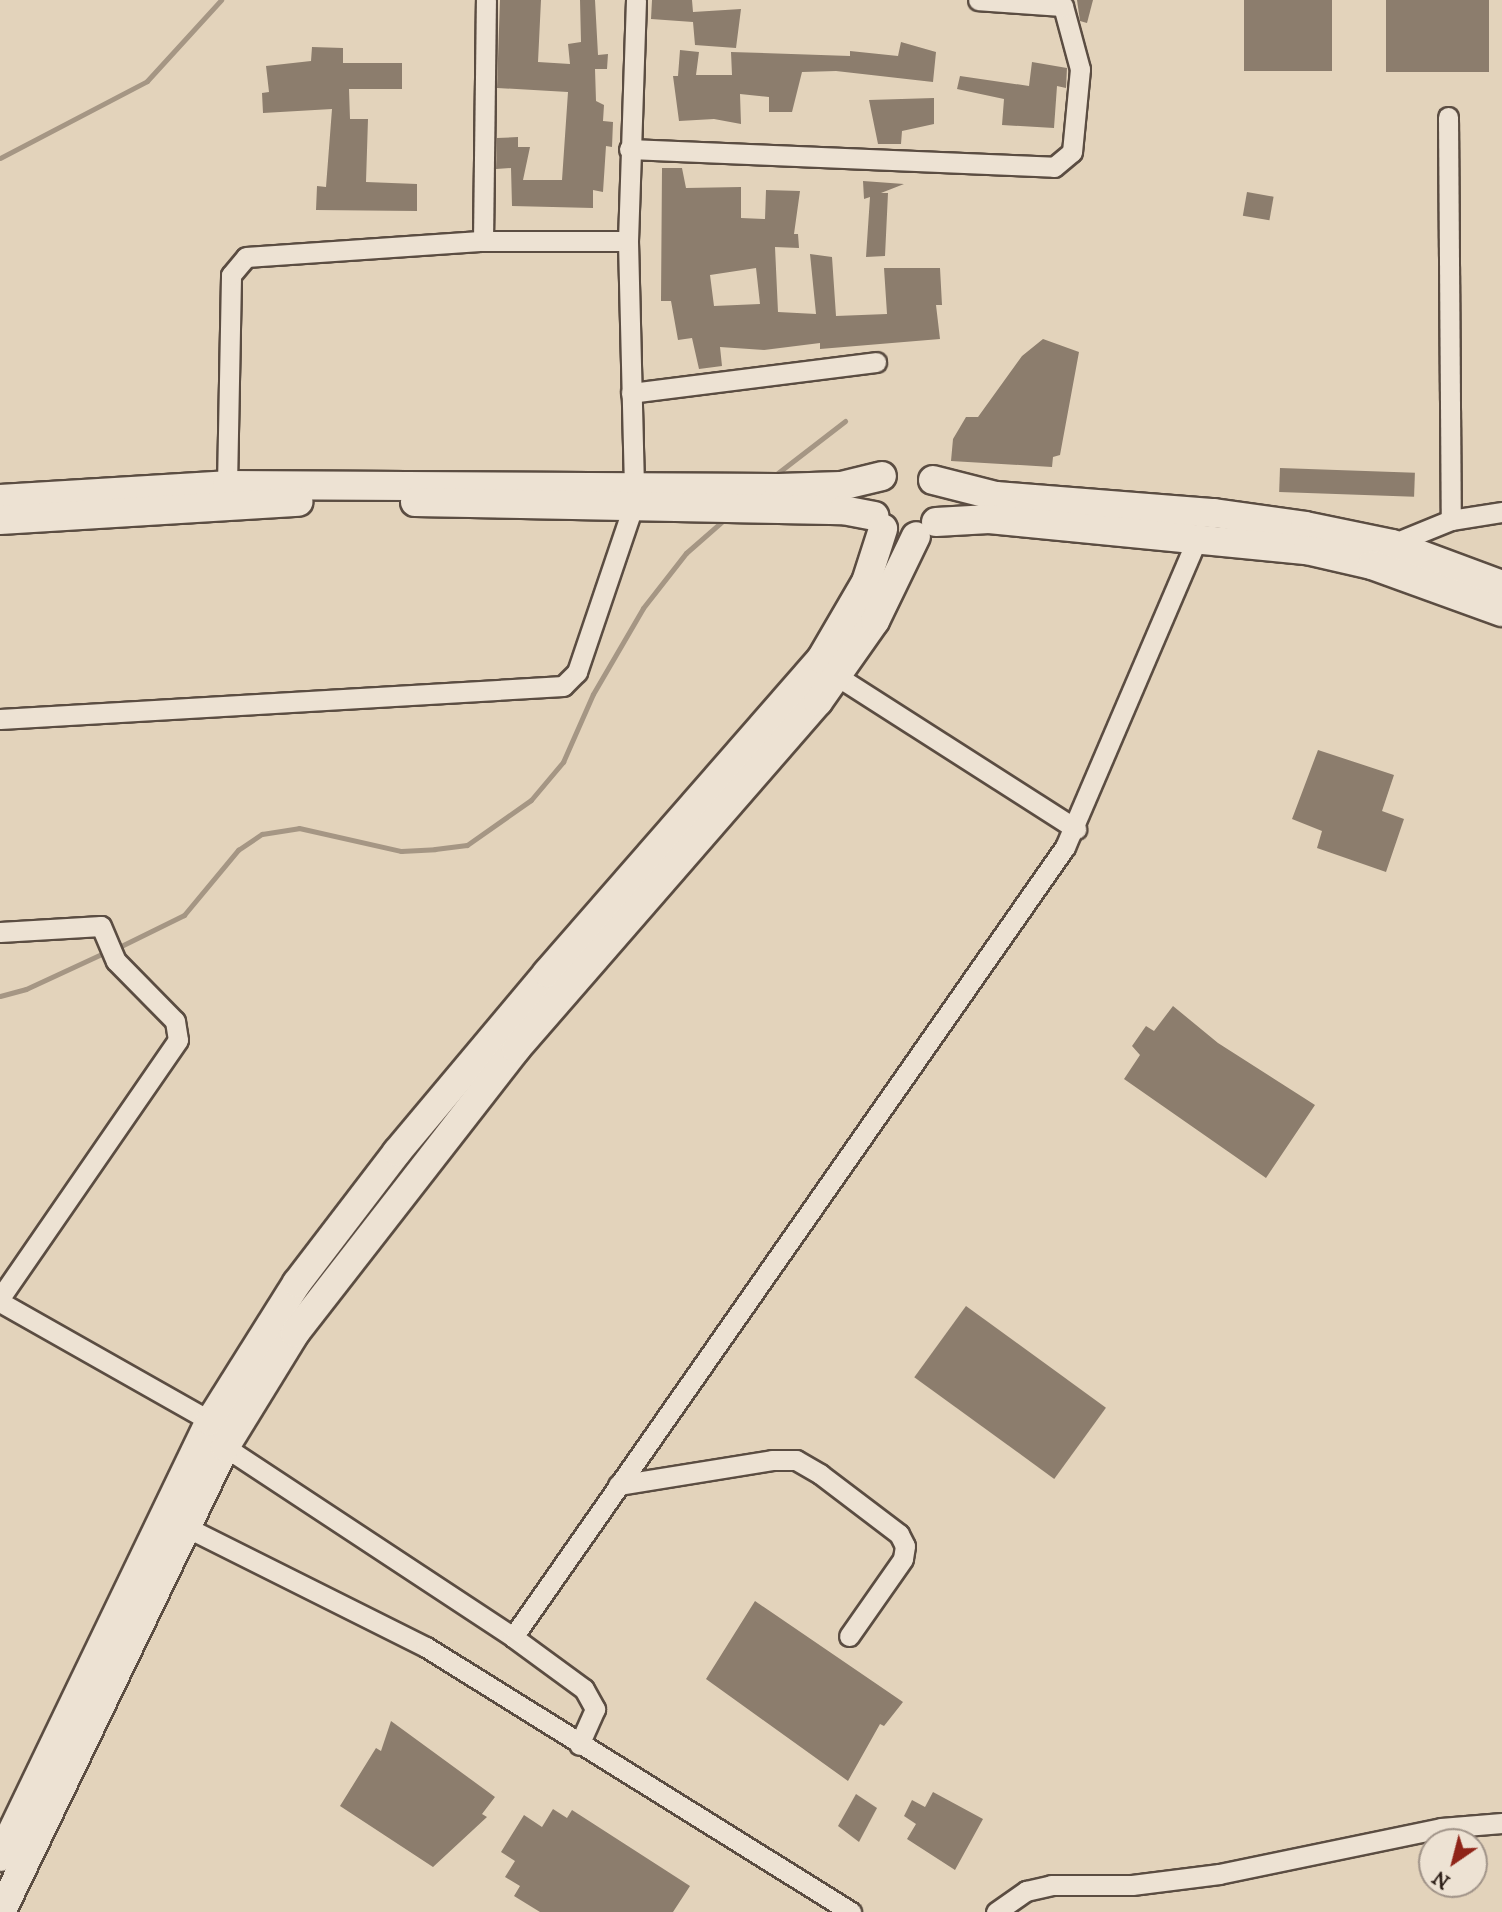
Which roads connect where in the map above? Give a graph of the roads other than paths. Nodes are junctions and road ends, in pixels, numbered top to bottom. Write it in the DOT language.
graph roads {
  1 [pos="485,0"];
  2 [pos="636,0"];
  3 [pos="978,0"];
  4 [pos="1448,117"];
  5 [pos="629,149"];
  6 [pos="483,241"];
  7 [pos="628,241"];
  8 [pos="876,362"];
  9 [pos="631,393"];
  10 [pos="882,476"];
  11 [pos="933,480"];
  12 [pos="227,485"];
  13 [pos="633,497"];
  14 [pos="748,498"];
  15 [pos="0,499"];
  16 [pos="1502,512"];
  17 [pos="0,520"];
  18 [pos="1451,520"];
  19 [pos="878,523"];
  20 [pos="926,529"];
  21 [pos="1198,537"];
  22 [pos="1392,544"];
  23 [pos="1502,585"];
  24 [pos="1502,612"];
  25 [pos="837,676"];
  26 [pos="0,719"];
  27 [pos="1076,829"];
  28 [pos="0,932"];
  29 [pos="0,1300"];
  30 [pos="209,1421"];
  31 [pos="225,1447"];
  32 [pos="618,1485"];
  33 [pos="188,1528"];
  34 [pos="849,1636"];
  35 [pos="513,1637"];
  36 [pos="579,1745"];
  37 [pos="1502,1823"];
  38 [pos="0,1857"];
  39 [pos="1,1912"];
  40 [pos="851,1912"];
  41 [pos="996,1912"];
  1 -- 6 [label="street"];
  2 -- 5 [label="street"];
  3 -- 5 [label="street"];
  4 -- 18 [label="street"];
  5 -- 7 [label="street"];
  6 -- 7 [label="street"];
  6 -- 12 [label="street"];
  7 -- 9 [label="street"];
  8 -- 9 [label="street"];
  9 -- 13 [label="street"];
  10 -- 11 [label="main road"];
  10 -- 14 [label="main road"];
  10 -- 19 [label="main road"];
  11 -- 20 [label="main road"];
  11 -- 22 [label="main road"];
  12 -- 13 [label="main road"];
  12 -- 15 [label="main road"];
  13 -- 14 [label="main road"];
  13 -- 14 [label="main road"];
  13 -- 17 [label="main road"];
  13 -- 26 [label="street"];
  14 -- 19 [label="main road"];
  16 -- 18 [label="street"];
  18 -- 22 [label="street"];
  19 -- 20 [label="main road"];
  19 -- 30 [label="main road"];
  20 -- 21 [label="main road"];
  20 -- 25 [label="main road"];
  21 -- 24 [label="main road"];
  21 -- 27 [label="street"];
  22 -- 23 [label="main road"];
  25 -- 27 [label="street"];
  25 -- 31 [label="main road"];
  27 -- 32 [label="street"];
  28 -- 29 [label="street"];
  29 -- 30 [label="street"];
  30 -- 38 [label="main road"];
  31 -- 33 [label="main road"];
  31 -- 35 [label="street"];
  32 -- 34 [label="street"];
  32 -- 35 [label="street"];
  33 -- 36 [label="street"];
  33 -- 39 [label="main road"];
  35 -- 36 [label="street"];
  36 -- 40 [label="street"];
  37 -- 41 [label="street"];
}
